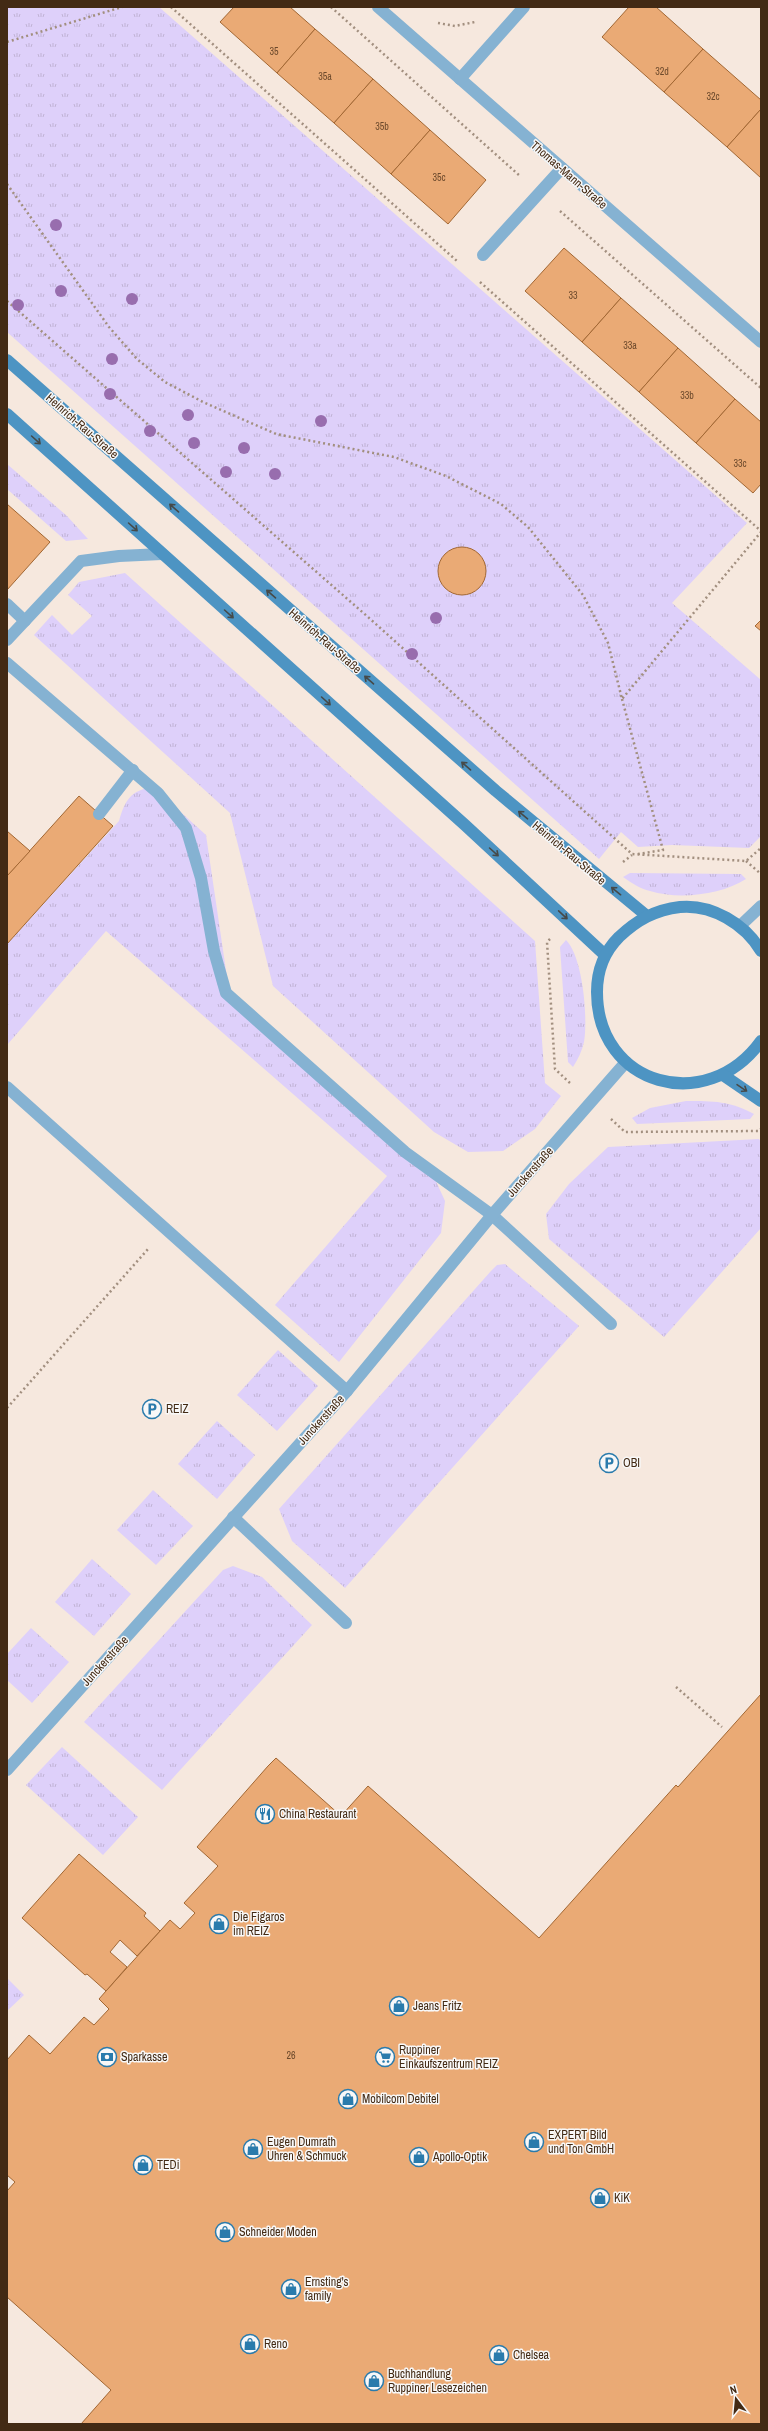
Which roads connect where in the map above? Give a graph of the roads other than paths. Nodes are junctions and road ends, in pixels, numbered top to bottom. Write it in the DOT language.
graph roads {
  1 [pos="378,7"];
  2 [pos="524,7"];
  3 [pos="460,79"];
  4 [pos="562,168"];
  5 [pos="483,254"];
  6 [pos="761,342"];
  7 [pos="7,360"];
  8 [pos="7,414"];
  9 [pos="162,554"];
  10 [pos="7,604"];
  11 [pos="25,621"];
  12 [pos="7,640"];
  13 [pos="7,663"];
  14 [pos="133,770"];
  15 [pos="99,814"];
  16 [pos="761,906"];
  17 [pos="647,916"];
  18 [pos="740,926"];
  19 [pos="761,951"];
  20 [pos="605,955"];
  21 [pos="761,1041"];
  22 [pos="626,1062"];
  23 [pos="723,1075"];
  24 [pos="7,1087"];
  25 [pos="761,1101"];
  26 [pos="492,1215"];
  27 [pos="611,1324"];
  28 [pos="347,1391"];
  29 [pos="233,1517"];
  30 [pos="346,1623"];
  31 [pos="7,1770"];
  1 -- 3 [label="street, Thomas-Mann-Straße"];
  2 -- 3 [label="street"];
  3 -- 4 [label="street, Thomas-Mann-Straße"];
  4 -- 5 [label="street"];
  4 -- 6 [label="street, Thomas-Mann-Straße"];
  17 -- 7 [label="main road, Heinrich-Rau-Straße, one-way"];
  8 -- 9 [label="main road, one-way"];
  9 -- 11 [label="street"];
  9 -- 20 [label="main road, one-way"];
  10 -- 11 [label="street"];
  11 -- 12 [label="street"];
  13 -- 14 [label="street"];
  14 -- 15 [label="street"];
  14 -- 26 [label="street"];
  16 -- 18 [label="street"];
  17 -- 18 [label="main road"];
  17 -- 20 [label="main road"];
  18 -- 19 [label="main road"];
  20 -- 22 [label="main road"];
  21 -- 23 [label="main road"];
  22 -- 23 [label="main road"];
  22 -- 26 [label="street, Junckerstraße"];
  23 -- 25 [label="main road, one-way"];
  24 -- 28 [label="street"];
  26 -- 27 [label="street"];
  26 -- 28 [label="street, Junckerstraße"];
  28 -- 29 [label="street, Junckerstraße"];
  29 -- 30 [label="street"];
  29 -- 31 [label="street, Junckerstraße"];
}
